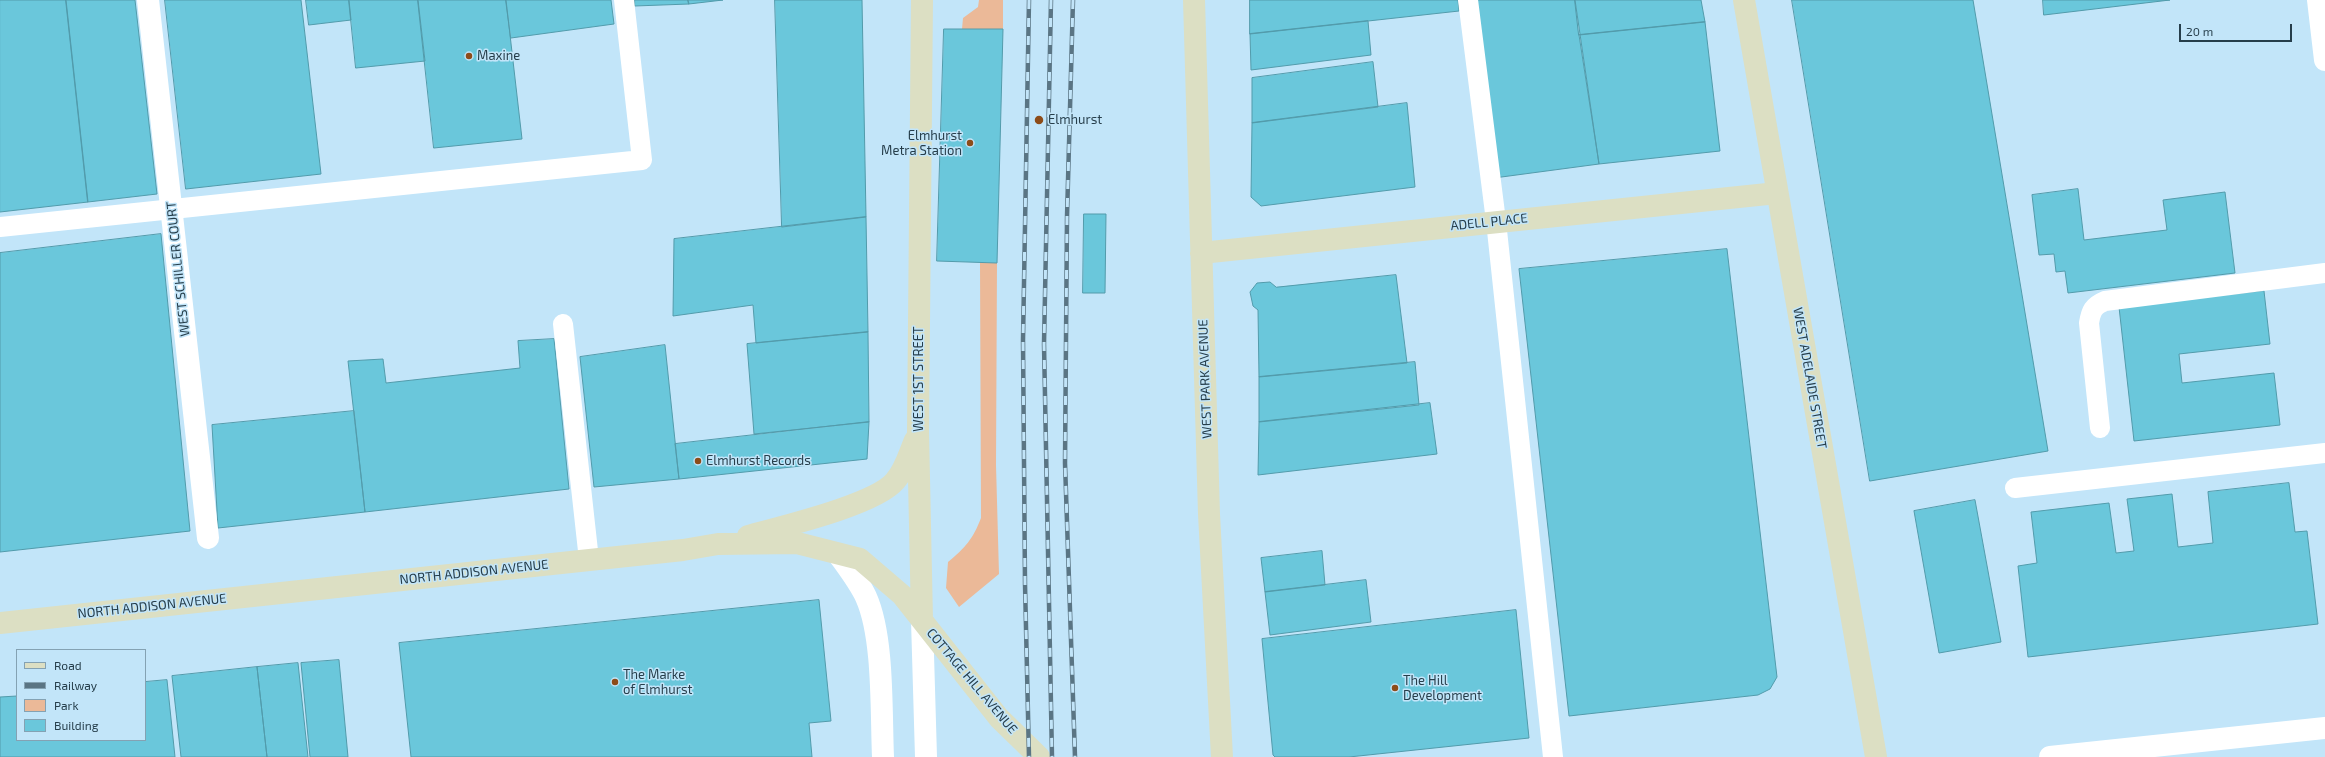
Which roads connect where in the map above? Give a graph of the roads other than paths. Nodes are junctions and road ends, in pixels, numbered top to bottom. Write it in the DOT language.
graph roads {
  1 [pos="148,0"];
  2 [pos="624,0"];
  3 [pos="922,0"];
  4 [pos="1194,0"];
  5 [pos="1468,0"];
  6 [pos="1744,0"];
  7 [pos="2318,0"];
  8 [pos="2325,60"];
  9 [pos="1777,192"];
  10 [pos="172,209"];
  11 [pos="1496,221"];
  12 [pos="0,227"];
  13 [pos="1201,253"];
  14 [pos="2325,273"];
  15 [pos="563,324"];
  16 [pos="2100,428"];
  17 [pos="918,431"];
  18 [pos="2325,453"];
  19 [pos="2015,488"];
  20 [pos="208,538"];
  21 [pos="718,544"];
  22 [pos="838,554"];
  23 [pos="589,560"];
  24 [pos="922,620"];
  25 [pos="0,623"];
  26 [pos="2325,728"];
  27 [pos="2177,751"];
  28 [pos="883,757"];
  29 [pos="926,757"];
  30 [pos="1039,757"];
  31 [pos="1222,757"];
  32 [pos="1553,757"];
  33 [pos="1876,757"];
  34 [pos="2050,757"];
  1 -- 10 [label="street, WEST SCHILLER COURT"];
  2 -- 10 [label="lane"];
  3 -- 17 [label="street, WEST 1ST STREET"];
  4 -- 13 [label="street, WEST PARK AVENUE"];
  5 -- 11 [label="lane"];
  6 -- 9 [label="street, WEST ADELAIDE STREET"];
  7 -- 8 [label="street"];
  9 -- 11 [label="street, ADELL PLACE"];
  9 -- 33 [label="street, WEST ADELAIDE STREET"];
  10 -- 12 [label="lane"];
  10 -- 20 [label="street, WEST SCHILLER COURT"];
  11 -- 13 [label="street, ADELL PLACE"];
  11 -- 32 [label="lane"];
  13 -- 31 [label="street, WEST PARK AVENUE"];
  14 -- 16 [label="lane"];
  15 -- 23 [label="lane"];
  17 -- 21 [label="street"];
  17 -- 24 [label="street, WEST 1ST STREET"];
  18 -- 19 [label="lane"];
  21 -- 22 [label="street, NORTH ADDISON AVENUE"];
  21 -- 23 [label="street, NORTH ADDISON AVENUE"];
  22 -- 24 [label="street, NORTH ADDISON AVENUE"];
  22 -- 28 [label="street"];
  23 -- 25 [label="street, NORTH ADDISON AVENUE"];
  24 -- 29 [label="street, WEST 1ST STREET"];
  24 -- 30 [label="street, COTTAGE HILL AVENUE"];
  26 -- 27 [label="street"];
  27 -- 34 [label="street"];
}
